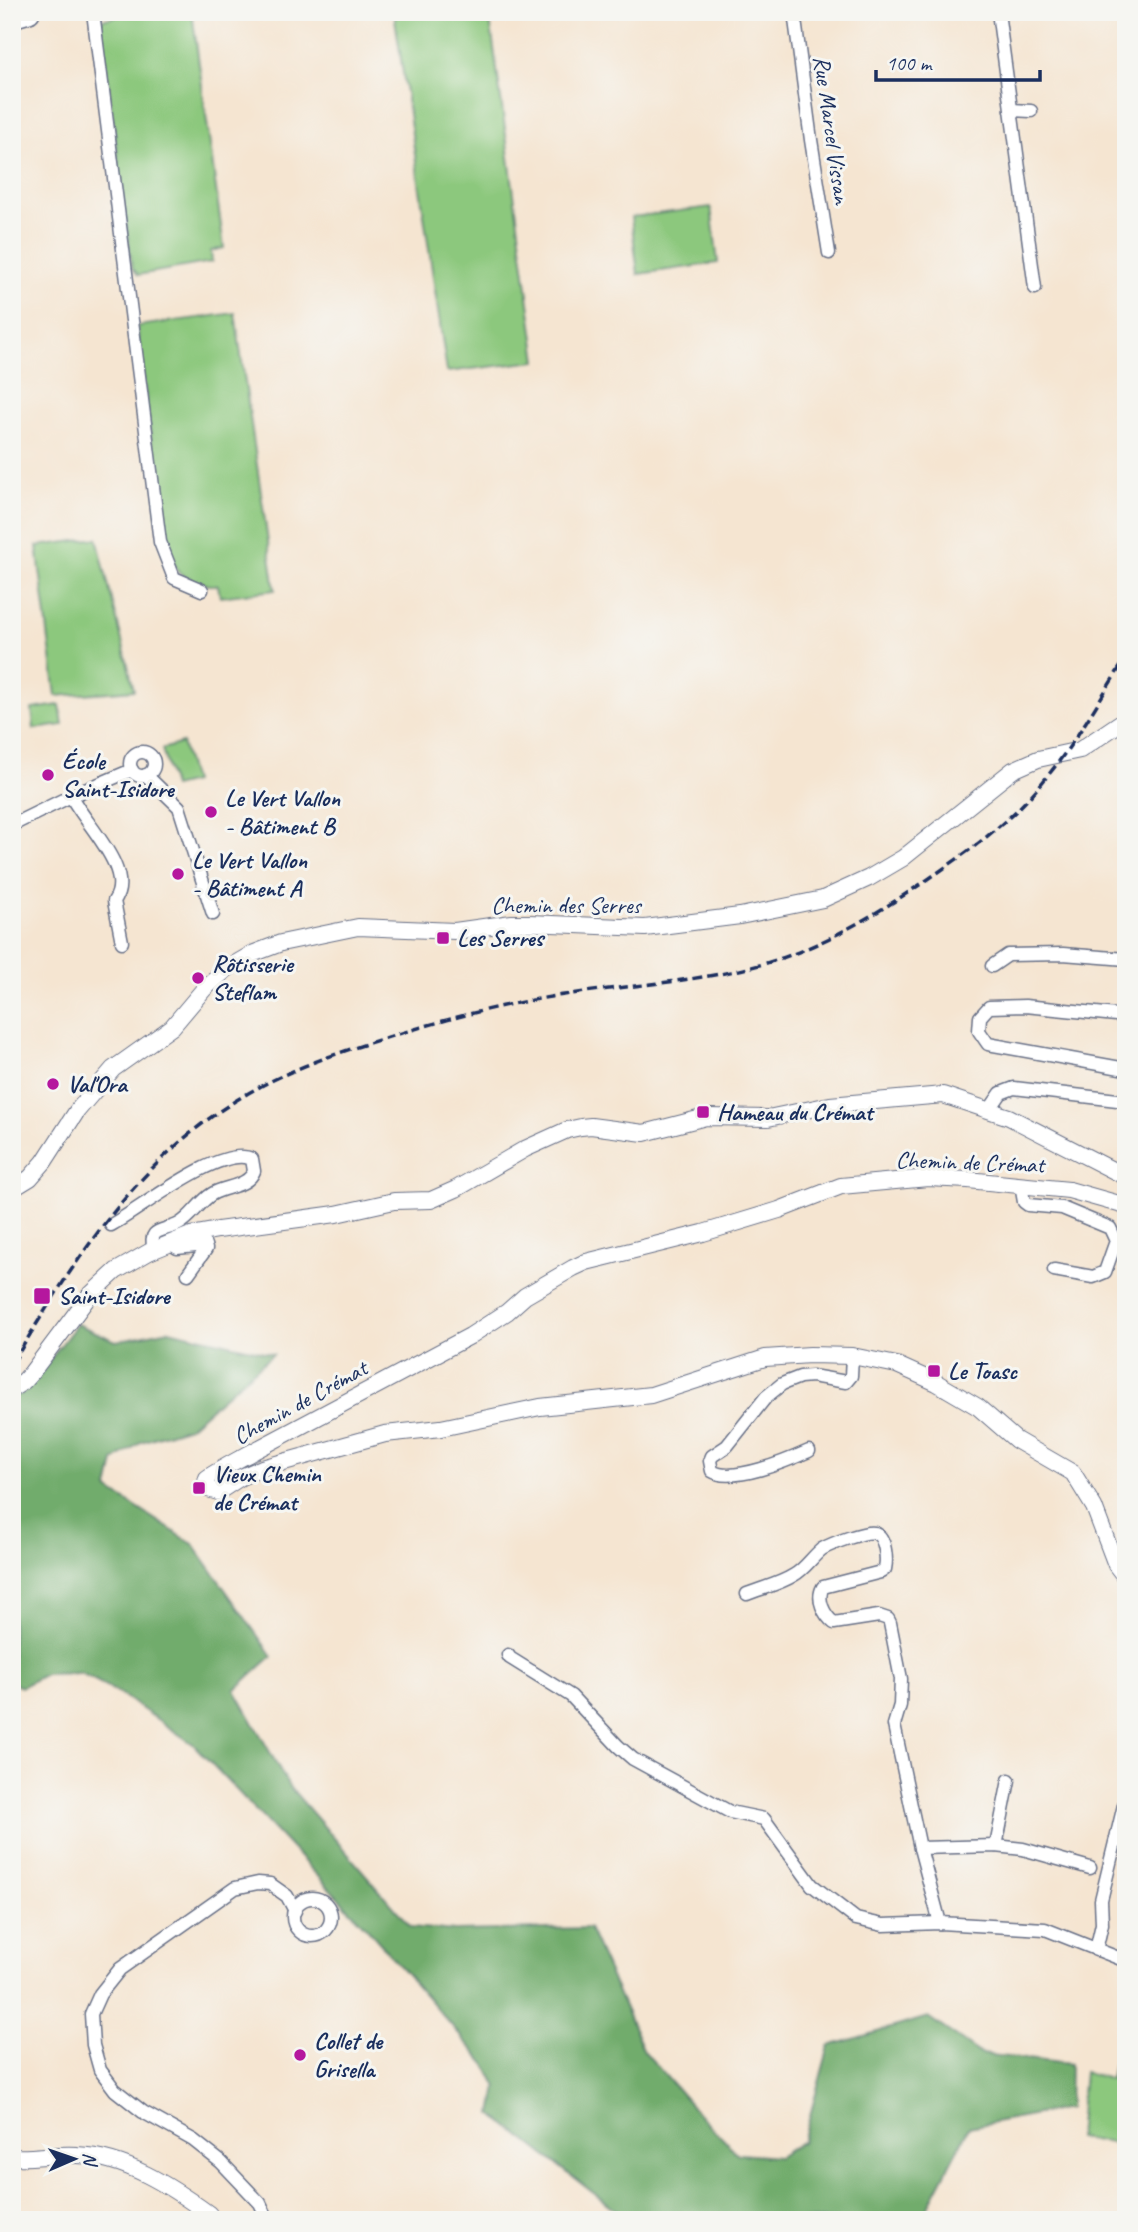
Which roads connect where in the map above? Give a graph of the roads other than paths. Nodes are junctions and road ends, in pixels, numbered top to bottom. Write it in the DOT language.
graph roads {
  1 [pos="29,12"];
  2 [pos="93,12"];
  3 [pos="794,12"];
  4 [pos="998,12"];
  5 [pos="12,17"];
  6 [pos="1011,110"];
  7 [pos="1031,111"];
  8 [pos="829,253"];
  9 [pos="1035,288"];
  10 [pos="202,590"];
  11 [pos="1126,719"];
  12 [pos="132,770"];
  13 [pos="146,775"];
  14 [pos="71,796"];
  15 [pos="12,825"];
  16 [pos="213,914"];
  17 [pos="122,942"];
  18 [pos="1126,959"];
  19 [pos="992,966"];
  20 [pos="1126,1016"];
  21 [pos="1126,1069"];
  22 [pos="1126,1101"];
  23 [pos="990,1109"];
  24 [pos="1126,1177"];
  25 [pos="1021,1185"];
  26 [pos="12,1189"];
  27 [pos="1126,1206"];
  28 [pos="111,1225"];
  29 [pos="171,1244"];
  30 [pos="154,1250"];
  31 [pos="1054,1270"];
  32 [pos="188,1274"];
  33 [pos="852,1356"];
  34 [pos="12,1389"];
  35 [pos="809,1451"];
  36 [pos="1126,1578"];
  37 [pos="747,1594"];
  38 [pos="509,1655"];
  39 [pos="1009,1780"];
  40 [pos="1126,1797"];
  41 [pos="996,1846"];
  42 [pos="920,1848"];
  43 [pos="1090,1868"];
  44 [pos="287,1896"];
  45 [pos="306,1899"];
  46 [pos="295,1911"];
  47 [pos="940,1923"];
  48 [pos="1096,1950"];
  49 [pos="1126,1961"];
  50 [pos="12,2157"];
  51 [pos="213,2218"];
  52 [pos="268,2220"];
  1 -- 5 [label="main road"];
  2 -- 10 [label="street"];
  3 -- 8 [label="street, Rue Marcel Vissan"];
  4 -- 6 [label="street"];
  6 -- 7 [label="street"];
  6 -- 9 [label="street"];
  11 -- 26 [label="street, Chemin des Serres"];
  12 -- 13 [label="street"];
  12 -- 13 [label="street"];
  12 -- 14 [label="street"];
  13 -- 16 [label="street"];
  14 -- 15 [label="street"];
  14 -- 17 [label="street"];
  18 -- 19 [label="street"];
  20 -- 21 [label="street"];
  22 -- 23 [label="street"];
  23 -- 24 [label="street, Chemin de Crémat"];
  23 -- 29 [label="street, Chemin de Crémat"];
  25 -- 27 [label="street, Chemin de Crémat"];
  25 -- 31 [label="street"];
  25 -- 33 [label="street, Chemin de Crémat"];
  28 -- 30 [label="street, Chemin de Crémat"];
  29 -- 30 [label="street, Chemin de Crémat"];
  29 -- 32 [label="street"];
  30 -- 34 [label="street, Chemin de Crémat"];
  33 -- 35 [label="street"];
  33 -- 36 [label="street, Chemin de Crémat"];
  37 -- 42 [label="street"];
  38 -- 47 [label="street"];
  39 -- 41 [label="street"];
  40 -- 48 [label="street"];
  41 -- 42 [label="street"];
  41 -- 43 [label="street"];
  42 -- 47 [label="street"];
  44 -- 45 [label="street"];
  44 -- 46 [label="street"];
  44 -- 52 [label="street"];
  45 -- 46 [label="street"];
  45 -- 46 [label="street"];
  47 -- 48 [label="street"];
  48 -- 49 [label="street"];
  50 -- 51 [label="street"];
}
